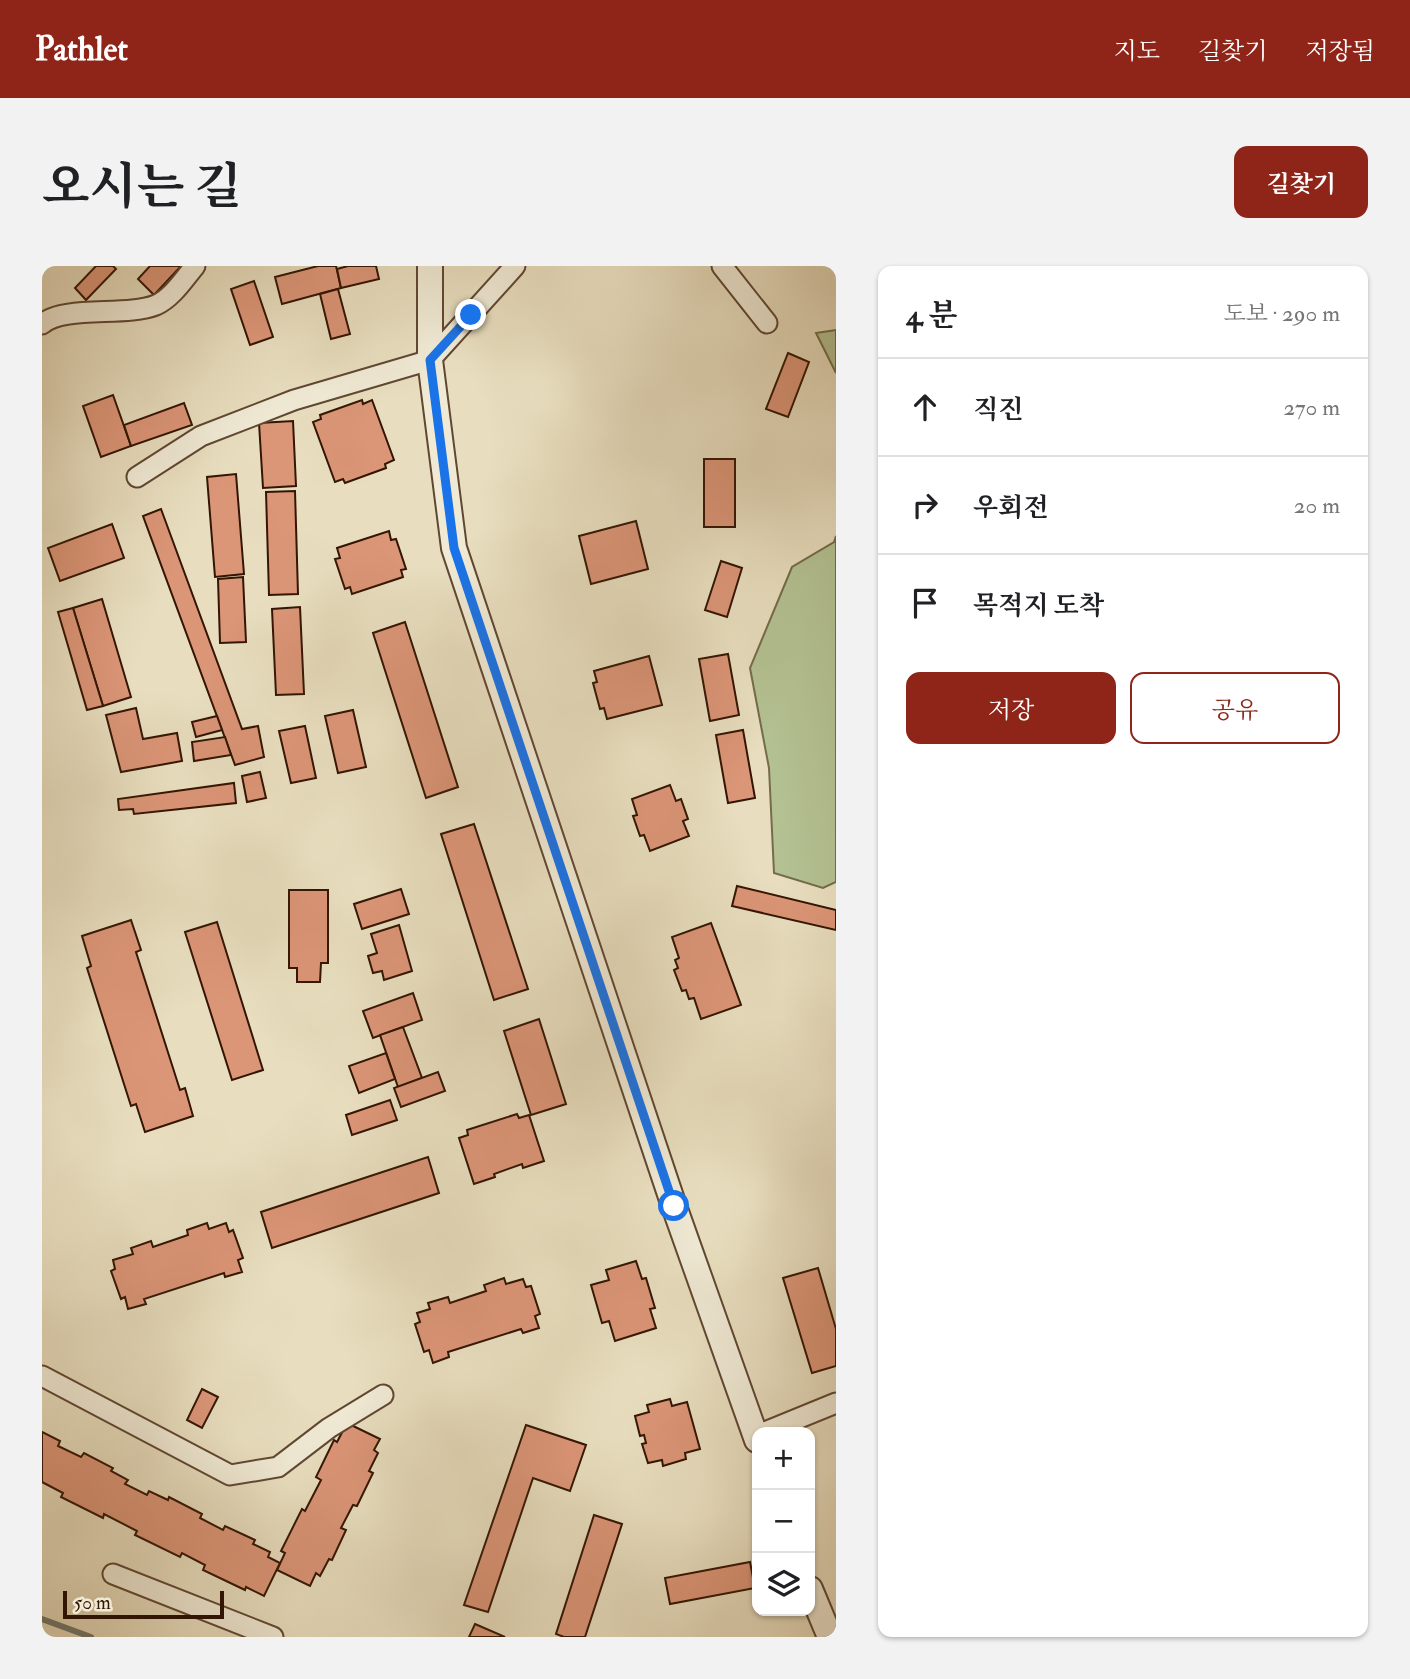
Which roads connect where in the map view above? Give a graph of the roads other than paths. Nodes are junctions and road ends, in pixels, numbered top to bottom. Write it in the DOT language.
graph roads {
  1 [pos="195,266"];
  2 [pos="430,266"];
  3 [pos="515,266"];
  4 [pos="722,266"];
  5 [pos="767,323"];
  6 [pos="42,324"];
  7 [pos="430,360"];
  8 [pos="137,477"];
  9 [pos="42,1376"];
  10 [pos="383,1395"];
  11 [pos="836,1403"];
  12 [pos="756,1427"];
  13 [pos="780,1427"];
  14 [pos="113,1574"];
  15 [pos="815,1601"];
  16 [pos="273,1637"];
  17 [pos="830,1637"];
  1 -- 6 [label="street"];
  2 -- 7 [label="street"];
  3 -- 7 [label="street"];
  4 -- 5 [label="street"];
  7 -- 8 [label="street"];
  7 -- 12 [label="street"];
  9 -- 10 [label="street"];
  11 -- 13 [label="street"];
  14 -- 16 [label="street"];
  15 -- 17 [label="street"];
}
